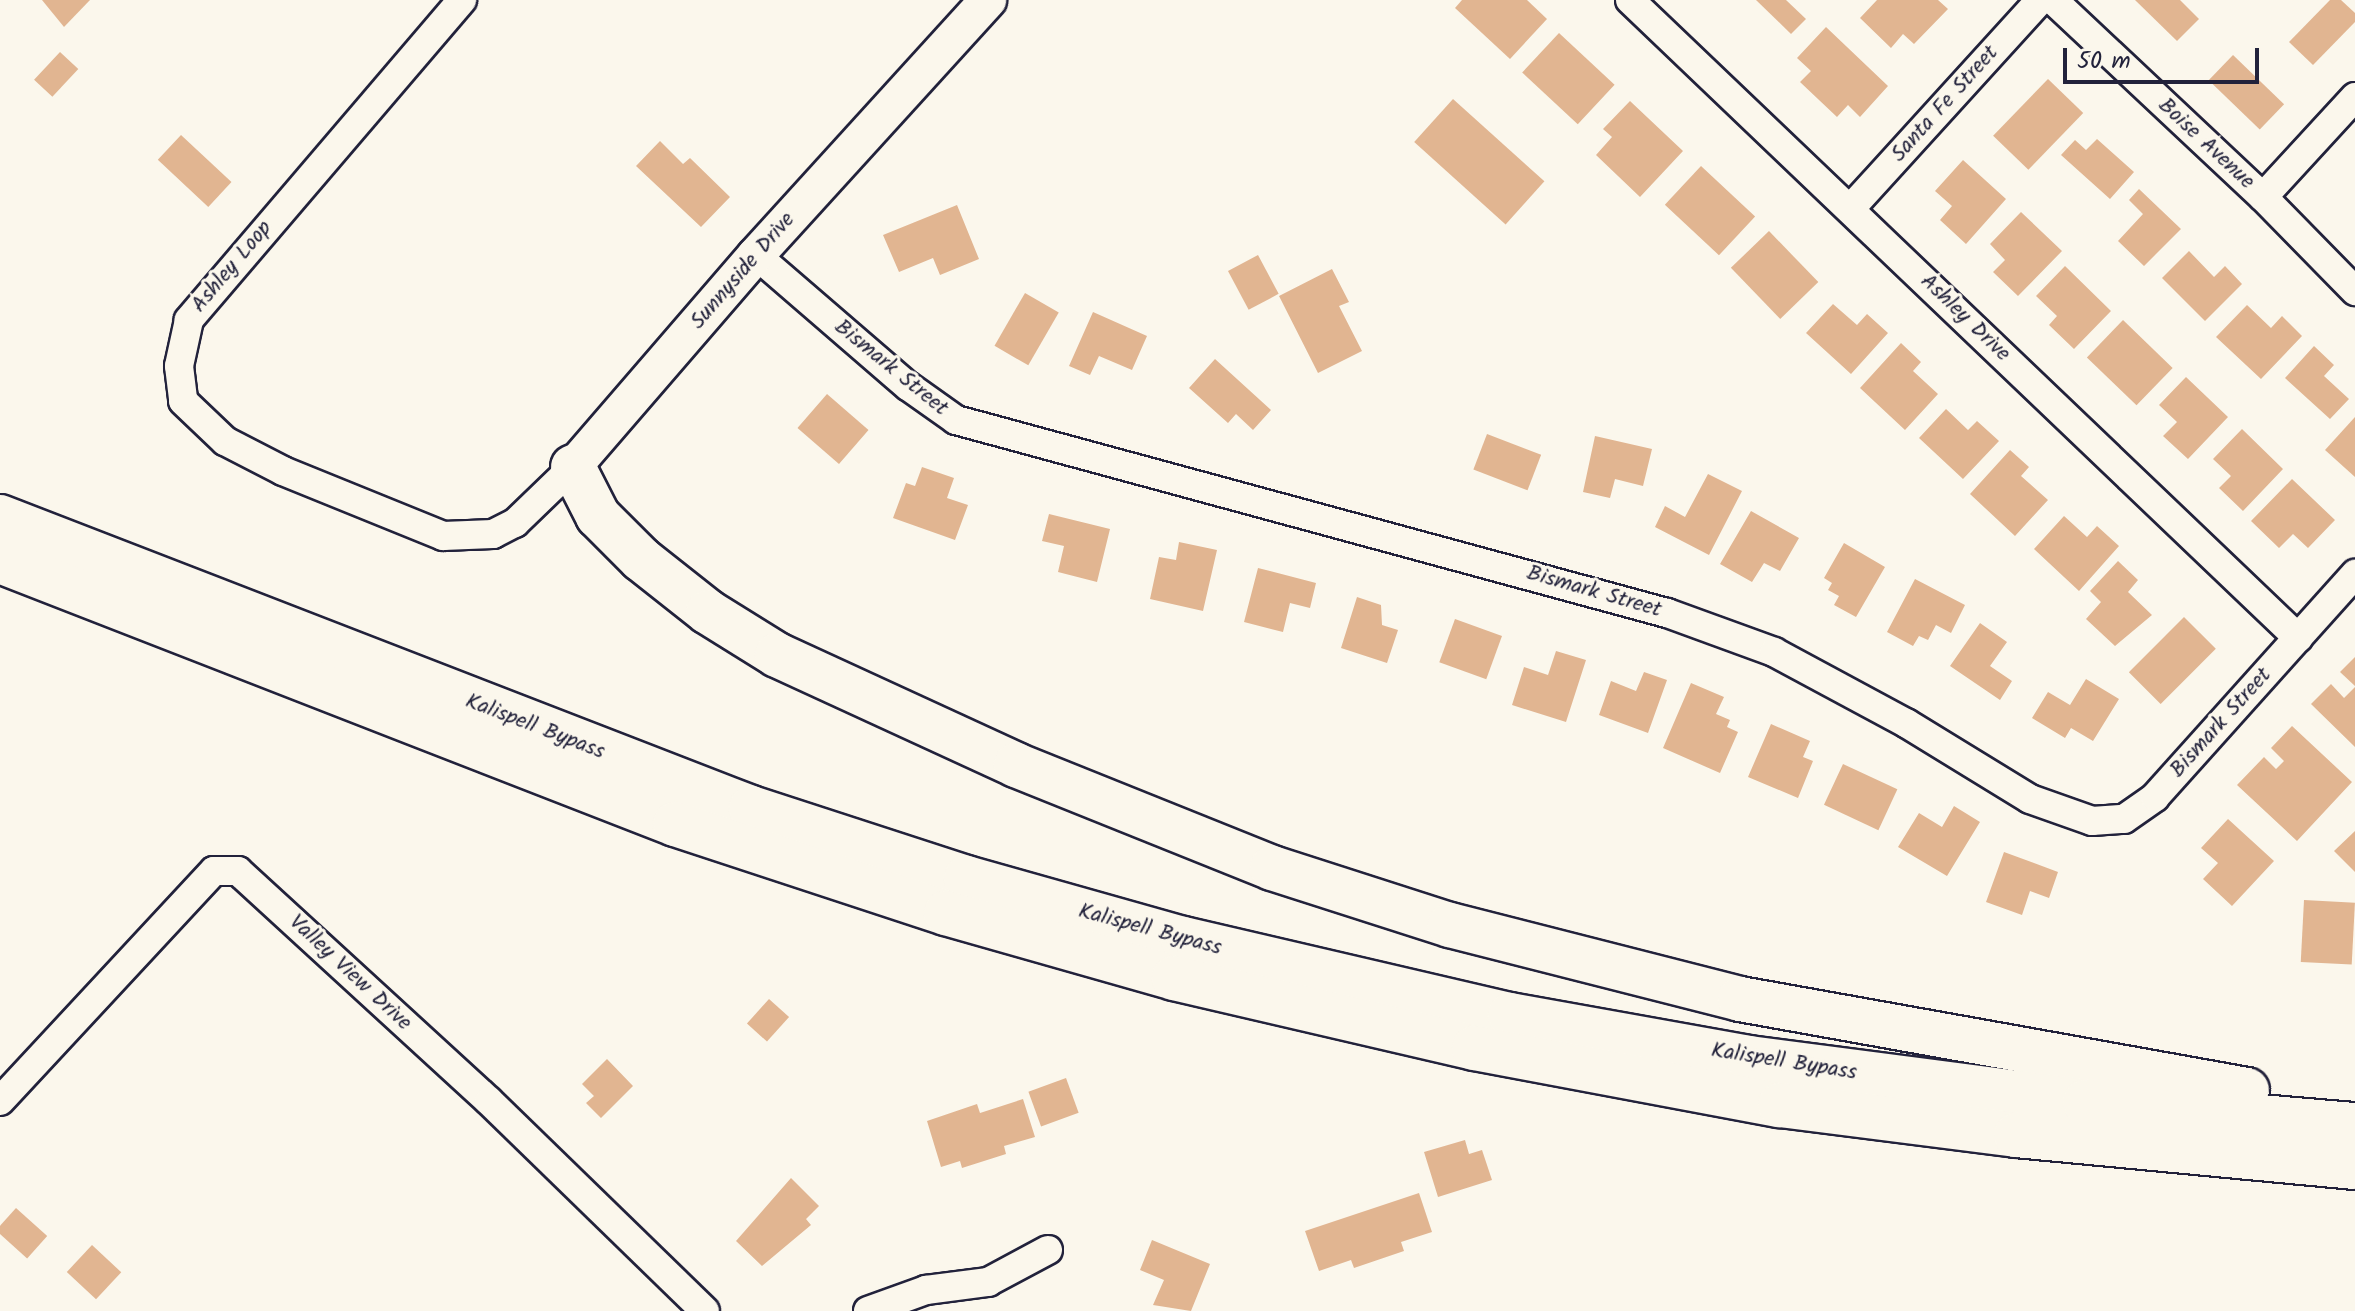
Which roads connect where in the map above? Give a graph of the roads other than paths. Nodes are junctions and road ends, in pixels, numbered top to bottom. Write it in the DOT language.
graph roads {
  1 [pos="462,0"];
  2 [pos="988,0"];
  3 [pos="1630,0"];
  4 [pos="2040,0"];
  5 [pos="2053,0"];
  6 [pos="2355,97"];
  7 [pos="2263,197"];
  8 [pos="1851,208"];
  9 [pos="756,255"];
  10 [pos="2355,291"];
  11 [pos="573,467"];
  12 [pos="0,517"];
  13 [pos="493,534"];
  14 [pos="0,561"];
  15 [pos="2355,574"];
  16 [pos="2298,638"];
  17 [pos="0,1101"];
  18 [pos="2355,1114"];
  19 [pos="2355,1125"];
  20 [pos="2355,1167"];
  21 [pos="1048,1250"];
  22 [pos="705,1311"];
  23 [pos="868,1311"];
  1 -- 13 [label="street, Ashley Loop"];
  2 -- 9 [label="street, Sunnyside Drive"];
  3 -- 8 [label="street, Ashley Drive"];
  4 -- 8 [label="street, Santa Fe Street"];
  5 -- 7 [label="street, Boise Avenue"];
  6 -- 7 [label="street"];
  7 -- 10 [label="street, Boise Avenue"];
  8 -- 16 [label="street, Ashley Drive"];
  9 -- 11 [label="street, Sunnyside Drive"];
  9 -- 16 [label="street, Bismark Street"];
  11 -- 13 [label="street, Sunnyside Drive"];
  11 -- 18 [label="highway"];
  12 -- 19 [label="highway, Kalispell Bypass"];
  14 -- 20 [label="highway, Kalispell Bypass"];
  15 -- 16 [label="street, Bismark Street"];
  17 -- 22 [label="street, Valley View Drive"];
  21 -- 23 [label="street"];
}
